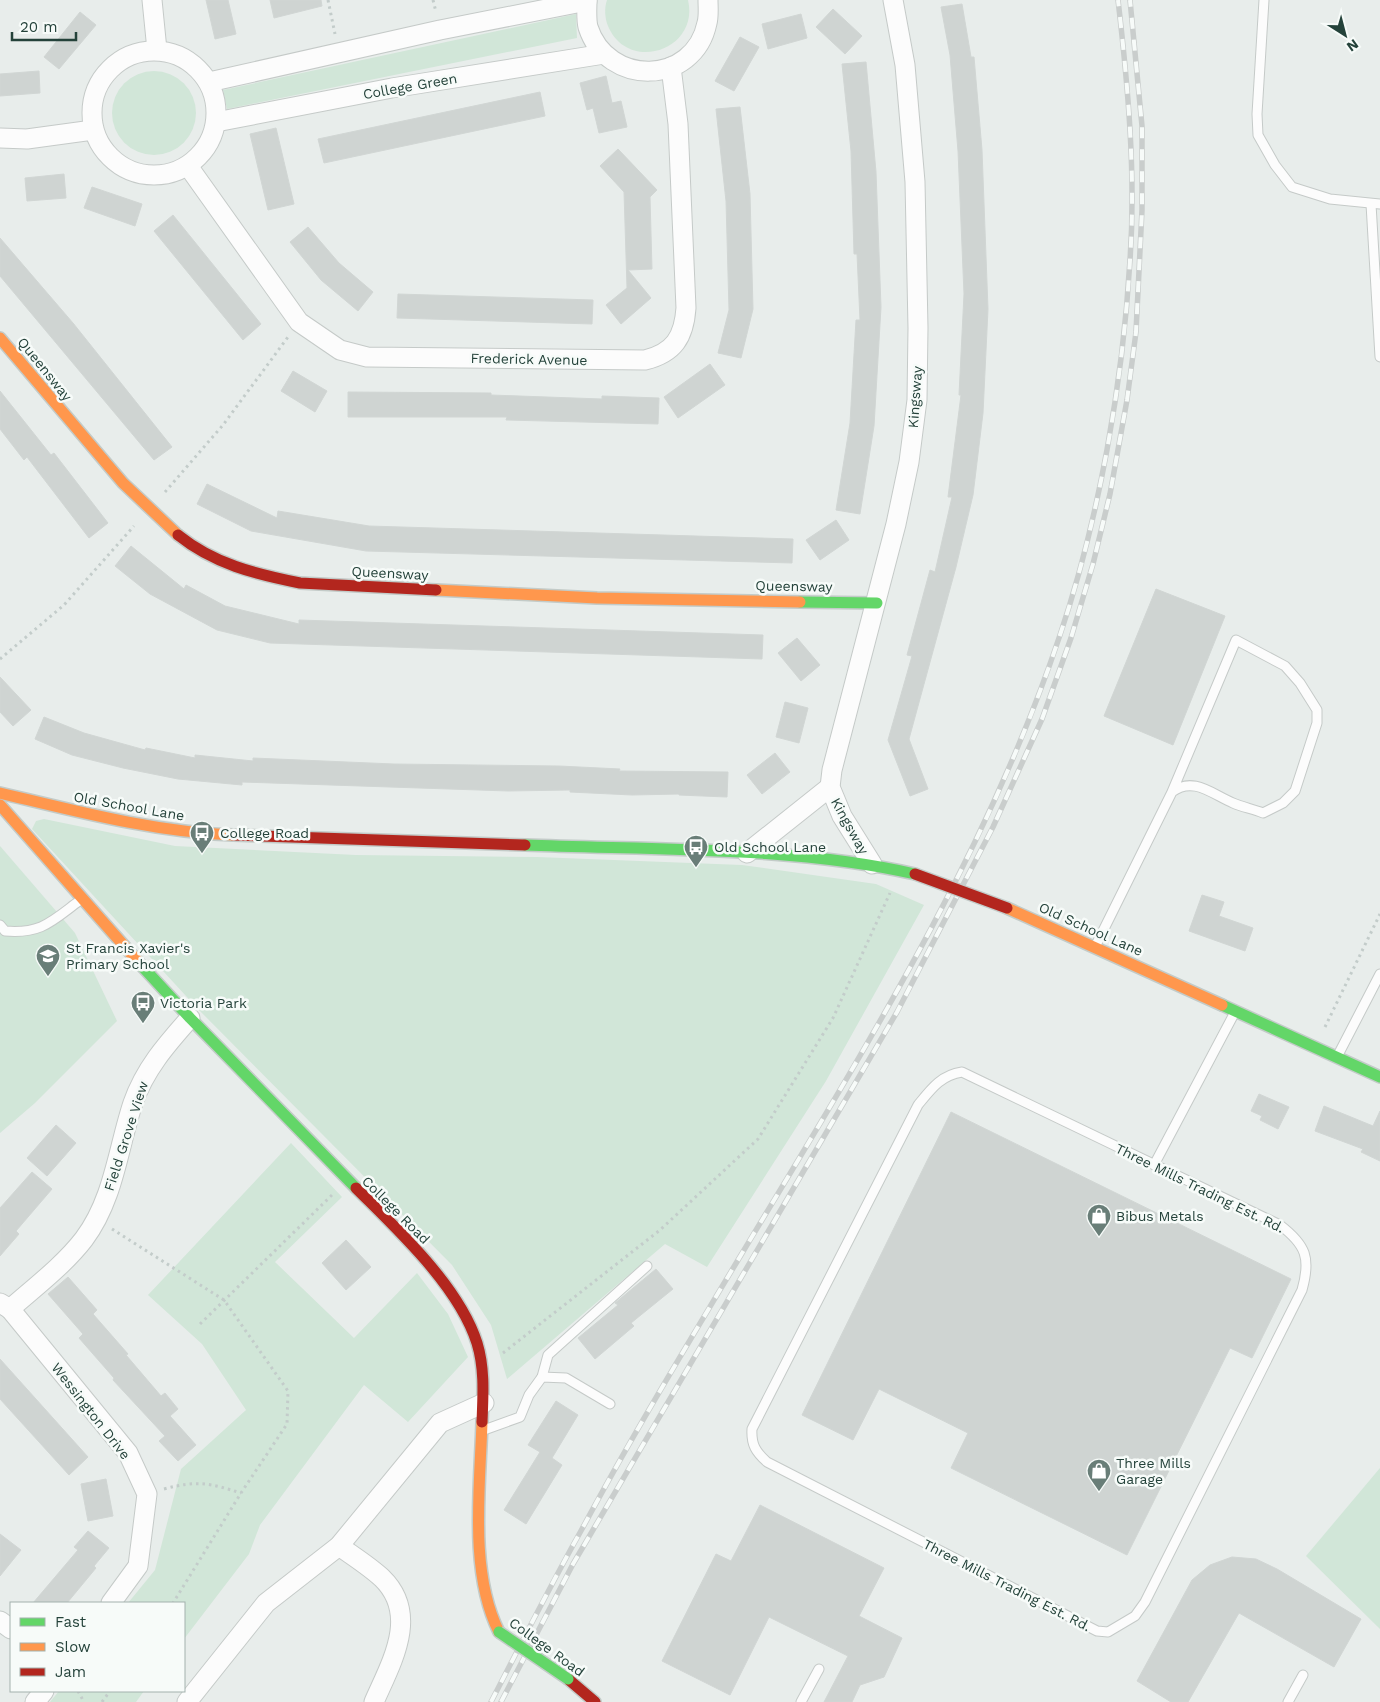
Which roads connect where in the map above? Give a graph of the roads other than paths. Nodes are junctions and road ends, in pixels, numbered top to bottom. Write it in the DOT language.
graph roads {
  1 [pos="152,0"];
  2 [pos="587,0"];
  3 [pos="709,0"];
  4 [pos="893,0"];
  5 [pos="1264,0"];
  6 [pos="157,50"];
  7 [pos="604,54"];
  8 [pos="671,67"];
  9 [pos="209,82"];
  10 [pos="216,122"];
  11 [pos="93,130"];
  12 [pos="0,138"];
  13 [pos="188,166"];
  14 [pos="1375,204"];
  15 [pos="0,338"];
  16 [pos="1380,357"];
  17 [pos="877,603"];
  18 [pos="830,787"];
  19 [pos="1172,792"];
  20 [pos="0,793"];
  21 [pos="0,805"];
  22 [pos="747,853"];
  23 [pos="872,864"];
  24 [pos="81,899"];
  25 [pos="0,925"];
  26 [pos="1095,948"];
  27 [pos="1380,974"];
  28 [pos="1235,1011"];
  29 [pos="190,1018"];
  30 [pos="1337,1058"];
  31 [pos="1380,1077"];
  32 [pos="1154,1165"];
  33 [pos="647,1266"];
  34 [pos="5,1306"];
  35 [pos="542,1377"];
  36 [pos="484,1403"];
  37 [pos="610,1404"];
  38 [pos="484,1430"];
  39 [pos="339,1546"];
  40 [pos="112,1602"];
  41 [pos="819,1669"];
  42 [pos="1303,1675"];
  43 [pos="43,1692"];
  44 [pos="35,1702"];
  45 [pos="187,1702"];
  46 [pos="374,1702"];
  47 [pos="595,1702"];
  48 [pos="801,1702"];
  49 [pos="1288,1702"];
  1 -- 6 [label="street"];
  2 -- 7 [label="street"];
  2 -- 9 [label="street"];
  3 -- 8 [label="street"];
  4 -- 17 [label="street, Kingsway"];
  5 -- 14 [label="lane"];
  6 -- 9 [label="street"];
  6 -- 11 [label="street"];
  7 -- 8 [label="street"];
  7 -- 10 [label="street, College Green"];
  8 -- 13 [label="street, Frederick Avenue"];
  9 -- 10 [label="street"];
  10 -- 13 [label="street"];
  11 -- 12 [label="street"];
  11 -- 13 [label="street"];
  14 -- 16 [label="lane"];
  15 -- 17 [label="street, Queensway"];
  17 -- 18 [label="street, Kingsway"];
  18 -- 22 [label="street, Kingsway"];
  18 -- 23 [label="street, Kingsway"];
  19 -- 19 [label="lane"];
  19 -- 26 [label="lane"];
  20 -- 22 [label="street, Old School Lane"];
  21 -- 24 [label="street, College Road"];
  22 -- 23 [label="street, Old School Lane"];
  23 -- 26 [label="street, Old School Lane, bridge"];
  24 -- 25 [label="lane"];
  24 -- 29 [label="street, College Road"];
  26 -- 28 [label="street, Old School Lane"];
  27 -- 30 [label="lane"];
  28 -- 30 [label="street, Old School Lane"];
  28 -- 32 [label="lane"];
  29 -- 34 [label="street, Field Grove View"];
  29 -- 36 [label="street, College Road"];
  30 -- 31 [label="street, Old School Lane"];
  32 -- 32 [label="lane, Three Mills Trading Est. Rd."];
  33 -- 35 [label="lane"];
  34 -- 40 [label="street, Wessington Drive"];
  35 -- 37 [label="lane"];
  35 -- 38 [label="lane"];
  36 -- 38 [label="street, College Road"];
  36 -- 39 [label="street"];
  38 -- 47 [label="street, College Road, bridge"];
  39 -- 45 [label="street"];
  39 -- 46 [label="street"];
  41 -- 48 [label="lane"];
  42 -- 49 [label="lane"];
  43 -- 44 [label="street"];
}
